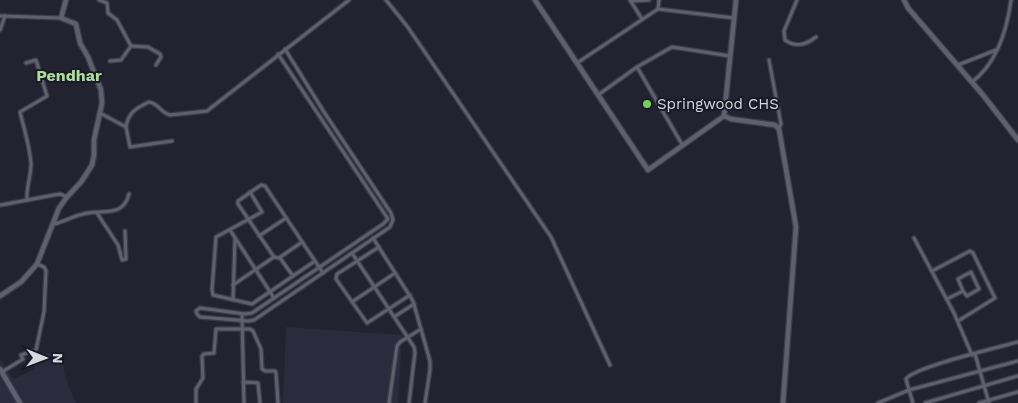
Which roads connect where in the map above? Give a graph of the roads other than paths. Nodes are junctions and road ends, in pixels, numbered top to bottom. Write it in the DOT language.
graph roads {
  1 [pos="66,0"];
  2 [pos="99,0"];
  3 [pos="349,0"];
  4 [pos="386,0"];
  5 [pos="535,0"];
  6 [pos="630,0"];
  7 [pos="649,0"];
  8 [pos="659,0"];
  9 [pos="736,0"];
  10 [pos="797,0"];
  11 [pos="904,0"];
  12 [pos="1011,0"];
  13 [pos="658,9"];
  14 [pos="0,16"];
  15 [pos="5,16"];
  16 [pos="61,18"];
  17 [pos="734,18"];
  18 [pos="642,19"];
  19 [pos="0,30"];
  20 [pos="816,37"];
  21 [pos="131,46"];
  22 [pos="285,49"];
  23 [pos="997,50"];
  24 [pos="278,54"];
  25 [pos="730,56"];
  26 [pos="768,60"];
  27 [pos="110,61"];
  28 [pos="26,63"];
  29 [pos="577,63"];
  30 [pos="156,65"];
  31 [pos="958,65"];
  32 [pos="637,68"];
  33 [pos="972,82"];
  34 [pos="598,95"];
  35 [pos="100,113"];
  36 [pos="724,116"];
  37 [pos="126,127"];
  38 [pos="779,129"];
  39 [pos="1018,140"];
  40 [pos="172,141"];
  41 [pos="683,146"];
  42 [pos="250,192"];
  43 [pos="129,194"];
  44 [pos="66,197"];
  45 [pos="27,200"];
  46 [pos="1,205"];
  47 [pos="98,213"];
  48 [pos="286,218"];
  49 [pos="248,219"];
  50 [pos="388,219"];
  51 [pos="393,220"];
  52 [pos="54,224"];
  53 [pos="230,230"];
  54 [pos="125,231"];
  55 [pos="260,236"];
  56 [pos="235,237"];
  57 [pos="373,238"];
  58 [pos="914,238"];
  59 [pos="302,242"];
  60 [pos="379,247"];
  61 [pos="352,253"];
  62 [pos="274,258"];
  63 [pos="280,258"];
  64 [pos="315,261"];
  65 [pos="357,261"];
  66 [pos="37,264"];
  67 [pos="319,268"];
  68 [pos="255,269"];
  69 [pos="932,271"];
  70 [pos="395,272"];
  71 [pos="323,273"];
  72 [pos="293,276"];
  73 [pos="233,285"];
  74 [pos="374,287"];
  75 [pos="963,291"];
  76 [pos="270,292"];
  77 [pos="410,295"];
  78 [pos="0,296"];
  79 [pos="274,298"];
  80 [pos="947,299"];
  81 [pos="233,300"];
  82 [pos="352,302"];
  83 [pos="414,304"];
  84 [pos="211,309"];
  85 [pos="389,310"];
  86 [pos="242,314"];
  87 [pos="210,317"];
  88 [pos="394,317"];
  89 [pos="241,321"];
  90 [pos="958,321"];
  91 [pos="242,329"];
  92 [pos="421,329"];
  93 [pos="408,337"];
  94 [pos="1018,342"];
  95 [pos="974,354"];
  96 [pos="1018,361"];
  97 [pos="610,365"];
  98 [pos="1,370"];
  99 [pos="980,371"];
  100 [pos="1018,376"];
  101 [pos="243,382"];
  102 [pos="984,386"];
  103 [pos="909,390"];
  104 [pos="1018,392"];
  105 [pos="989,402"];
  106 [pos="20,403"];
  107 [pos="196,403"];
  108 [pos="244,403"];
  109 [pos="260,403"];
  110 [pos="278,403"];
  111 [pos="389,403"];
  112 [pos="409,403"];
  113 [pos="425,403"];
  114 [pos="782,403"];
  115 [pos="879,403"];
  116 [pos="913,403"];
  117 [pos="924,403"];
  118 [pos="979,403"];
  1 -- 16 [label="street"];
  2 -- 21 [label="street"];
  3 -- 22 [label="street"];
  4 -- 97 [label="street"];
  5 -- 29 [label="street"];
  6 -- 7 [label="street"];
  6 -- 18 [label="street"];
  8 -- 13 [label="street"];
  9 -- 17 [label="street"];
  10 -- 20 [label="street"];
  11 -- 31 [label="street"];
  12 -- 23 [label="street"];
  13 -- 17 [label="street"];
  13 -- 18 [label="street"];
  14 -- 15 [label="street"];
  15 -- 16 [label="street"];
  15 -- 19 [label="street"];
  16 -- 35 [label="street"];
  17 -- 25 [label="street"];
  18 -- 29 [label="street"];
  21 -- 27 [label="street"];
  21 -- 30 [label="street"];
  22 -- 24 [label="street"];
  22 -- 51 [label="street"];
  23 -- 31 [label="street"];
  23 -- 33 [label="street"];
  24 -- 37 [label="street"];
  24 -- 50 [label="street"];
  25 -- 32 [label="street"];
  25 -- 36 [label="street"];
  26 -- 38 [label="street"];
  28 -- 45 [label="street"];
  29 -- 34 [label="street"];
  31 -- 33 [label="street"];
  32 -- 34 [label="street"];
  32 -- 41 [label="street"];
  33 -- 39 [label="street"];
  34 -- 41 [label="street"];
  35 -- 37 [label="street"];
  35 -- 44 [label="street"];
  36 -- 38 [label="street"];
  36 -- 41 [label="street"];
  37 -- 40 [label="street"];
  38 -- 114 [label="street"];
  42 -- 48 [label="street"];
  42 -- 49 [label="street"];
  42 -- 49 [label="street"];
  43 -- 47 [label="street"];
  44 -- 45 [label="street"];
  44 -- 52 [label="street"];
  45 -- 46 [label="street"];
  47 -- 52 [label="street"];
  47 -- 54 [label="street"];
  48 -- 55 [label="street"];
  48 -- 59 [label="street"];
  49 -- 53 [label="street"];
  49 -- 55 [label="street"];
  50 -- 51 [label="street"];
  50 -- 67 [label="street"];
  51 -- 57 [label="street"];
  52 -- 66 [label="street"];
  53 -- 56 [label="street"];
  53 -- 81 [label="street"];
  55 -- 62 [label="street"];
  56 -- 68 [label="street"];
  56 -- 73 [label="street"];
  57 -- 60 [label="street"];
  57 -- 61 [label="street"];
  58 -- 69 [label="street"];
  59 -- 63 [label="street"];
  59 -- 64 [label="street"];
  60 -- 65 [label="street"];
  60 -- 70 [label="street"];
  61 -- 65 [label="street"];
  61 -- 71 [label="street"];
  62 -- 63 [label="street"];
  62 -- 68 [label="street"];
  63 -- 72 [label="street"];
  64 -- 67 [label="street"];
  64 -- 72 [label="street"];
  65 -- 74 [label="street"];
  65 -- 82 [label="street"];
  66 -- 78 [label="street"];
  66 -- 98 [label="street"];
  67 -- 71 [label="street"];
  67 -- 79 [label="street"];
  68 -- 73 [label="street"];
  68 -- 76 [label="street"];
  69 -- 80 [label="street"];
  69 -- 90 [label="street"];
  70 -- 74 [label="street"];
  70 -- 77 [label="street"];
  71 -- 89 [label="street"];
  72 -- 76 [label="street"];
  73 -- 81 [label="street"];
  74 -- 82 [label="street"];
  74 -- 85 [label="street"];
  75 -- 75 [label="street"];
  75 -- 80 [label="street"];
  76 -- 79 [label="street"];
  76 -- 81 [label="street"];
  77 -- 83 [label="street"];
  77 -- 85 [label="street"];
  79 -- 86 [label="street"];
  80 -- 90 [label="street"];
  82 -- 85 [label="street"];
  83 -- 88 [label="street"];
  83 -- 92 [label="street"];
  84 -- 86 [label="street"];
  84 -- 87 [label="street"];
  84 -- 87 [label="street"];
  85 -- 88 [label="street"];
  86 -- 89 [label="street"];
  87 -- 89 [label="street"];
  88 -- 93 [label="street"];
  89 -- 91 [label="street"];
  90 -- 95 [label="street"];
  91 -- 101 [label="street"];
  91 -- 107 [label="street"];
  91 -- 110 [label="street"];
  92 -- 93 [label="street"];
  92 -- 113 [label="street"];
  93 -- 111 [label="street"];
  93 -- 112 [label="street"];
  94 -- 95 [label="street"];
  95 -- 99 [label="street"];
  95 -- 103 [label="street"];
  96 -- 99 [label="street"];
  98 -- 106 [label="street"];
  99 -- 102 [label="street"];
  99 -- 103 [label="street"];
  100 -- 102 [label="street"];
  101 -- 108 [label="street"];
  101 -- 109 [label="street"];
  102 -- 105 [label="street"];
  102 -- 117 [label="street"];
  103 -- 115 [label="street"];
  103 -- 116 [label="street"];
  104 -- 105 [label="street"];
  105 -- 118 [label="street"];
}
